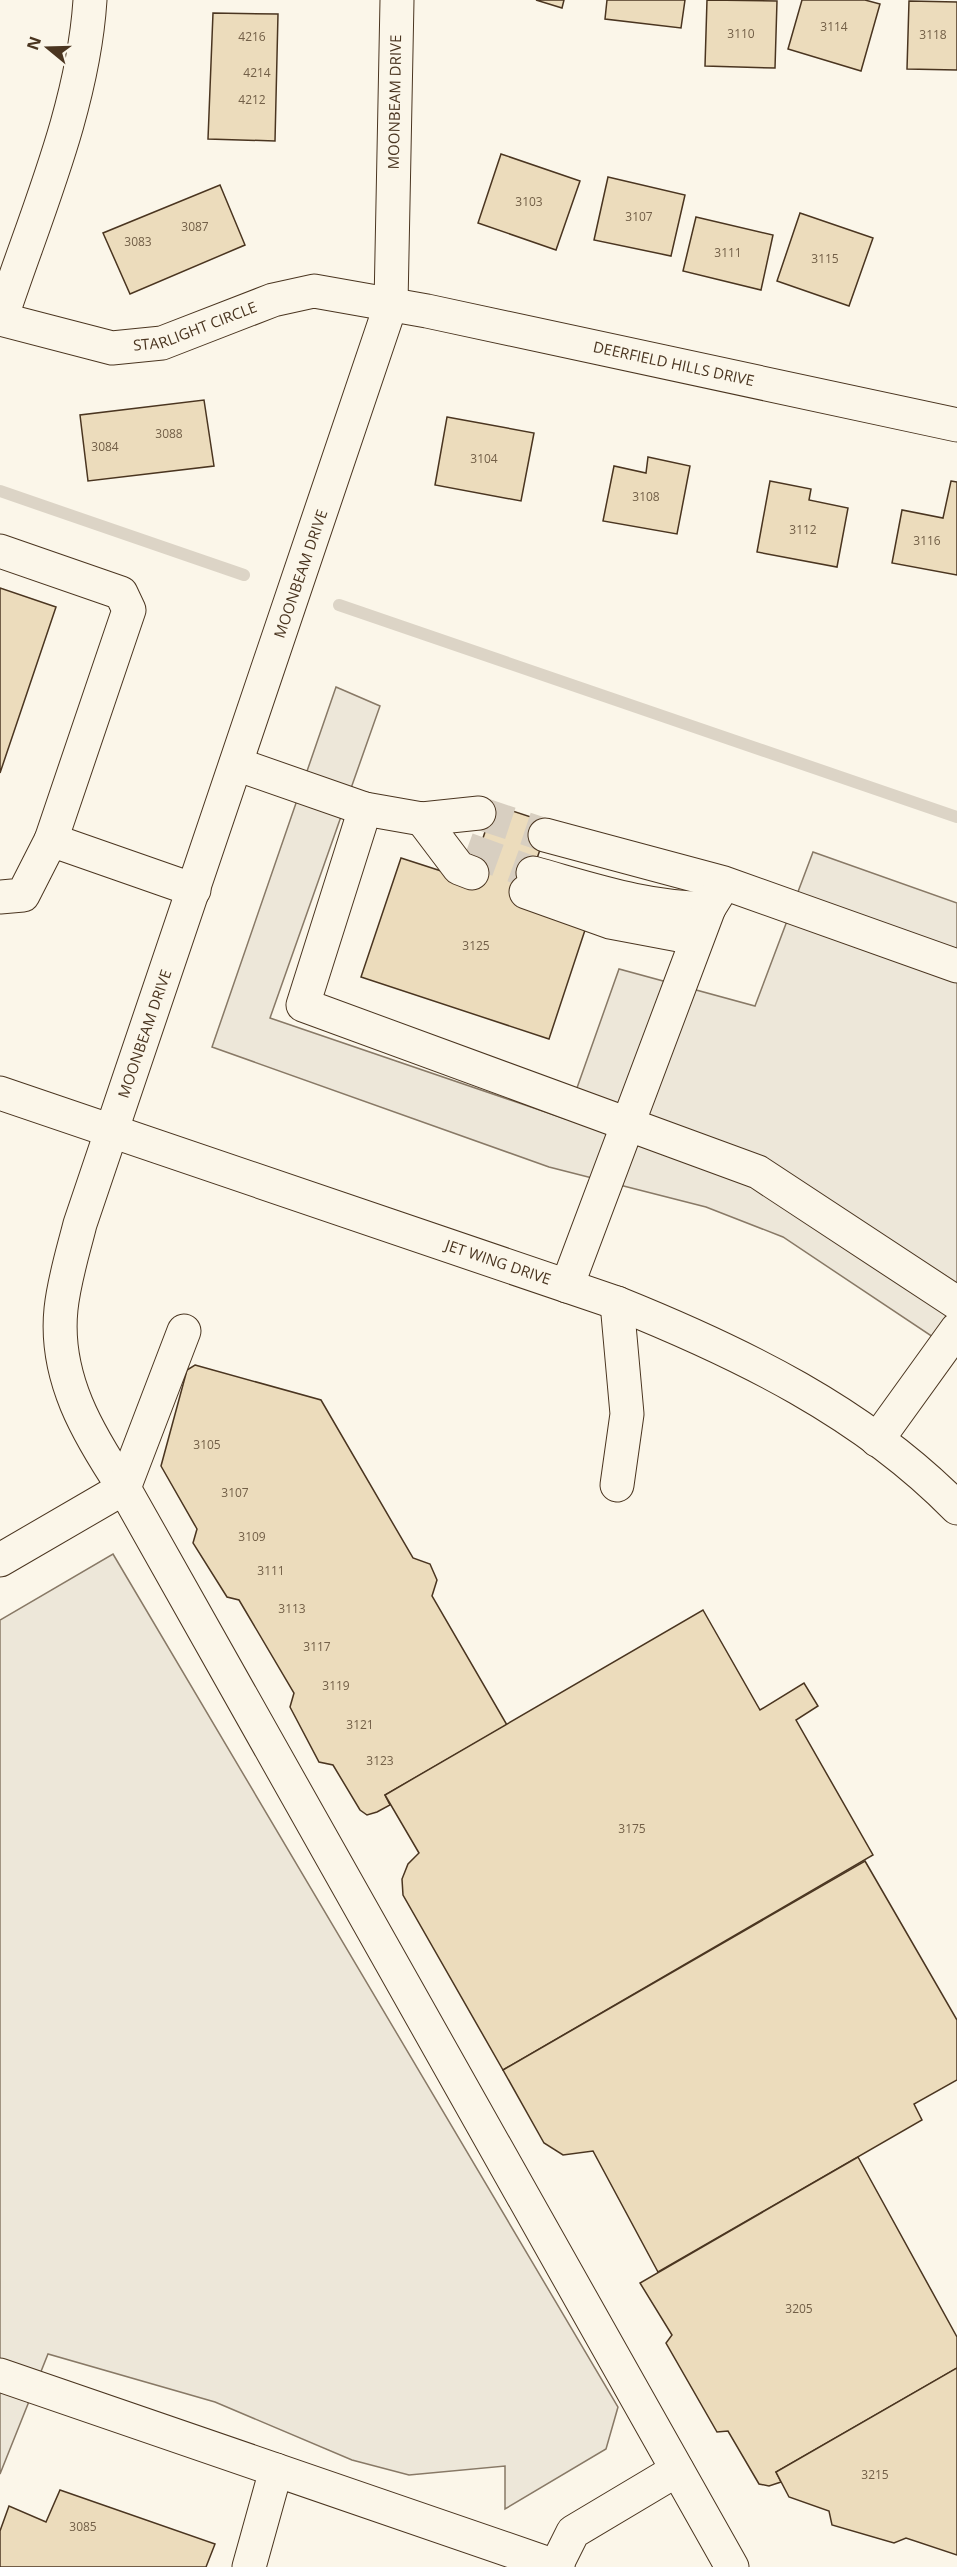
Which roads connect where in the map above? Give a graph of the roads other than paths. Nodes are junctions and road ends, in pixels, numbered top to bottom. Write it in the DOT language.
graph roads {
  1 [pos="90,0"];
  2 [pos="397,0"];
  3 [pos="391,304"];
  4 [pos="0,319"];
  5 [pos="957,425"];
  6 [pos="0,551"];
  7 [pos="236,764"];
  8 [pos="365,808"];
  9 [pos="479,813"];
  10 [pos="422,819"];
  11 [pos="545,835"];
  12 [pos="51,840"];
  13 [pos="469,861"];
  14 [pos="194,890"];
  15 [pos="717,895"];
  16 [pos="0,897"];
  17 [pos="695,941"];
  18 [pos="957,966"];
  19 [pos="0,1093"];
  20 [pos="627,1124"];
  21 [pos="112,1131"];
  22 [pos="567,1286"];
  23 [pos="617,1303"];
  24 [pos="957,1303"];
  25 [pos="957,1329"];
  26 [pos="184,1331"];
  27 [pos="877,1440"];
  28 [pos="617,1485"];
  29 [pos="124,1488"];
  30 [pos="957,1508"];
  31 [pos="0,1560"];
  32 [pos="2,2384"];
  33 [pos="276,2470"];
  34 [pos="677,2470"];
  35 [pos="249,2567"];
  36 [pos="557,2567"];
  37 [pos="732,2567"];
  1 -- 4 [label="street, STARLIGHT CIRCLE"];
  2 -- 3 [label="street, MOONBEAM DRIVE"];
  3 -- 4 [label="street, STARLIGHT CIRCLE"];
  3 -- 5 [label="street, DEERFIELD HILLS DRIVE"];
  3 -- 7 [label="street, MOONBEAM DRIVE"];
  6 -- 12 [label="street"];
  7 -- 8 [label="street"];
  7 -- 14 [label="street, MOONBEAM DRIVE"];
  8 -- 10 [label="street"];
  8 -- 20 [label="street"];
  9 -- 10 [label="street"];
  10 -- 13 [label="street"];
  11 -- 15 [label="street"];
  12 -- 14 [label="street"];
  12 -- 16 [label="street"];
  14 -- 21 [label="street, MOONBEAM DRIVE"];
  15 -- 17 [label="street"];
  15 -- 17 [label="street"];
  15 -- 18 [label="street"];
  17 -- 20 [label="street"];
  19 -- 21 [label="street, JET WING DRIVE"];
  20 -- 22 [label="street"];
  20 -- 24 [label="street"];
  21 -- 22 [label="street, JET WING DRIVE"];
  21 -- 29 [label="street, MOONBEAM DRIVE"];
  22 -- 23 [label="street, JET WING DRIVE"];
  23 -- 27 [label="street, JET WING DRIVE"];
  23 -- 28 [label="street"];
  25 -- 27 [label="street"];
  26 -- 29 [label="street"];
  27 -- 30 [label="street, JET WING DRIVE"];
  29 -- 31 [label="street"];
  29 -- 34 [label="street, MOONBEAM DRIVE"];
  32 -- 33 [label="street"];
  33 -- 35 [label="street"];
  33 -- 36 [label="street"];
  34 -- 36 [label="street"];
  34 -- 37 [label="street, MOONBEAM DRIVE"];
}
